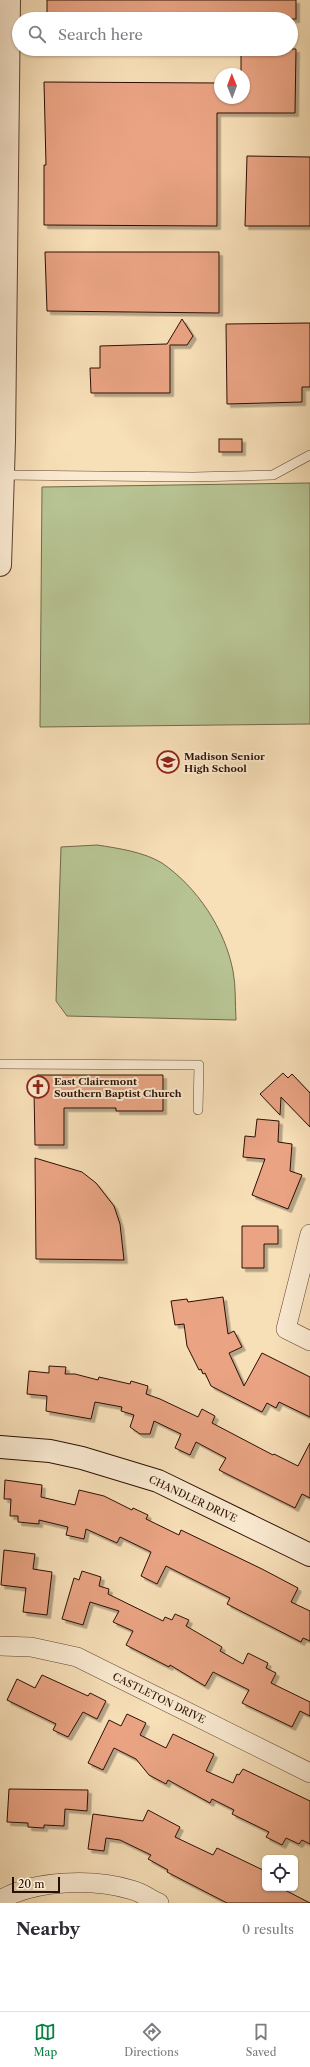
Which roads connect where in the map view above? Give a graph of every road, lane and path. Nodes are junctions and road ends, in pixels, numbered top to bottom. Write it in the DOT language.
graph roads {
  1 [pos="9,0"];
  2 [pos="3,254"];
  3 [pos="2,441"];
  4 [pos="310,455"];
  5 [pos="3,475"];
  6 [pos="0,565"];
  7 [pos="0,1064"];
  8 [pos="198,1110"];
  9 [pos="310,1234"];
  10 [pos="310,1341"];
  11 [pos="0,1447"];
  12 [pos="310,1555"];
  13 [pos="0,1646"];
  14 [pos="310,1773"];
  15 [pos="0,1900"];
  16 [pos="159,1903"];
  1 -- 2 [label="street"];
  2 -- 3 [label="street"];
  3 -- 5 [label="street"];
  4 -- 5 [label="lane"];
  5 -- 6 [label="street"];
  7 -- 8 [label="lane"];
  9 -- 10 [label="street"];
  11 -- 12 [label="street, CHANDLER DRIVE"];
  13 -- 14 [label="street, CASTLETON DRIVE"];
  15 -- 16 [label="street"];
}
